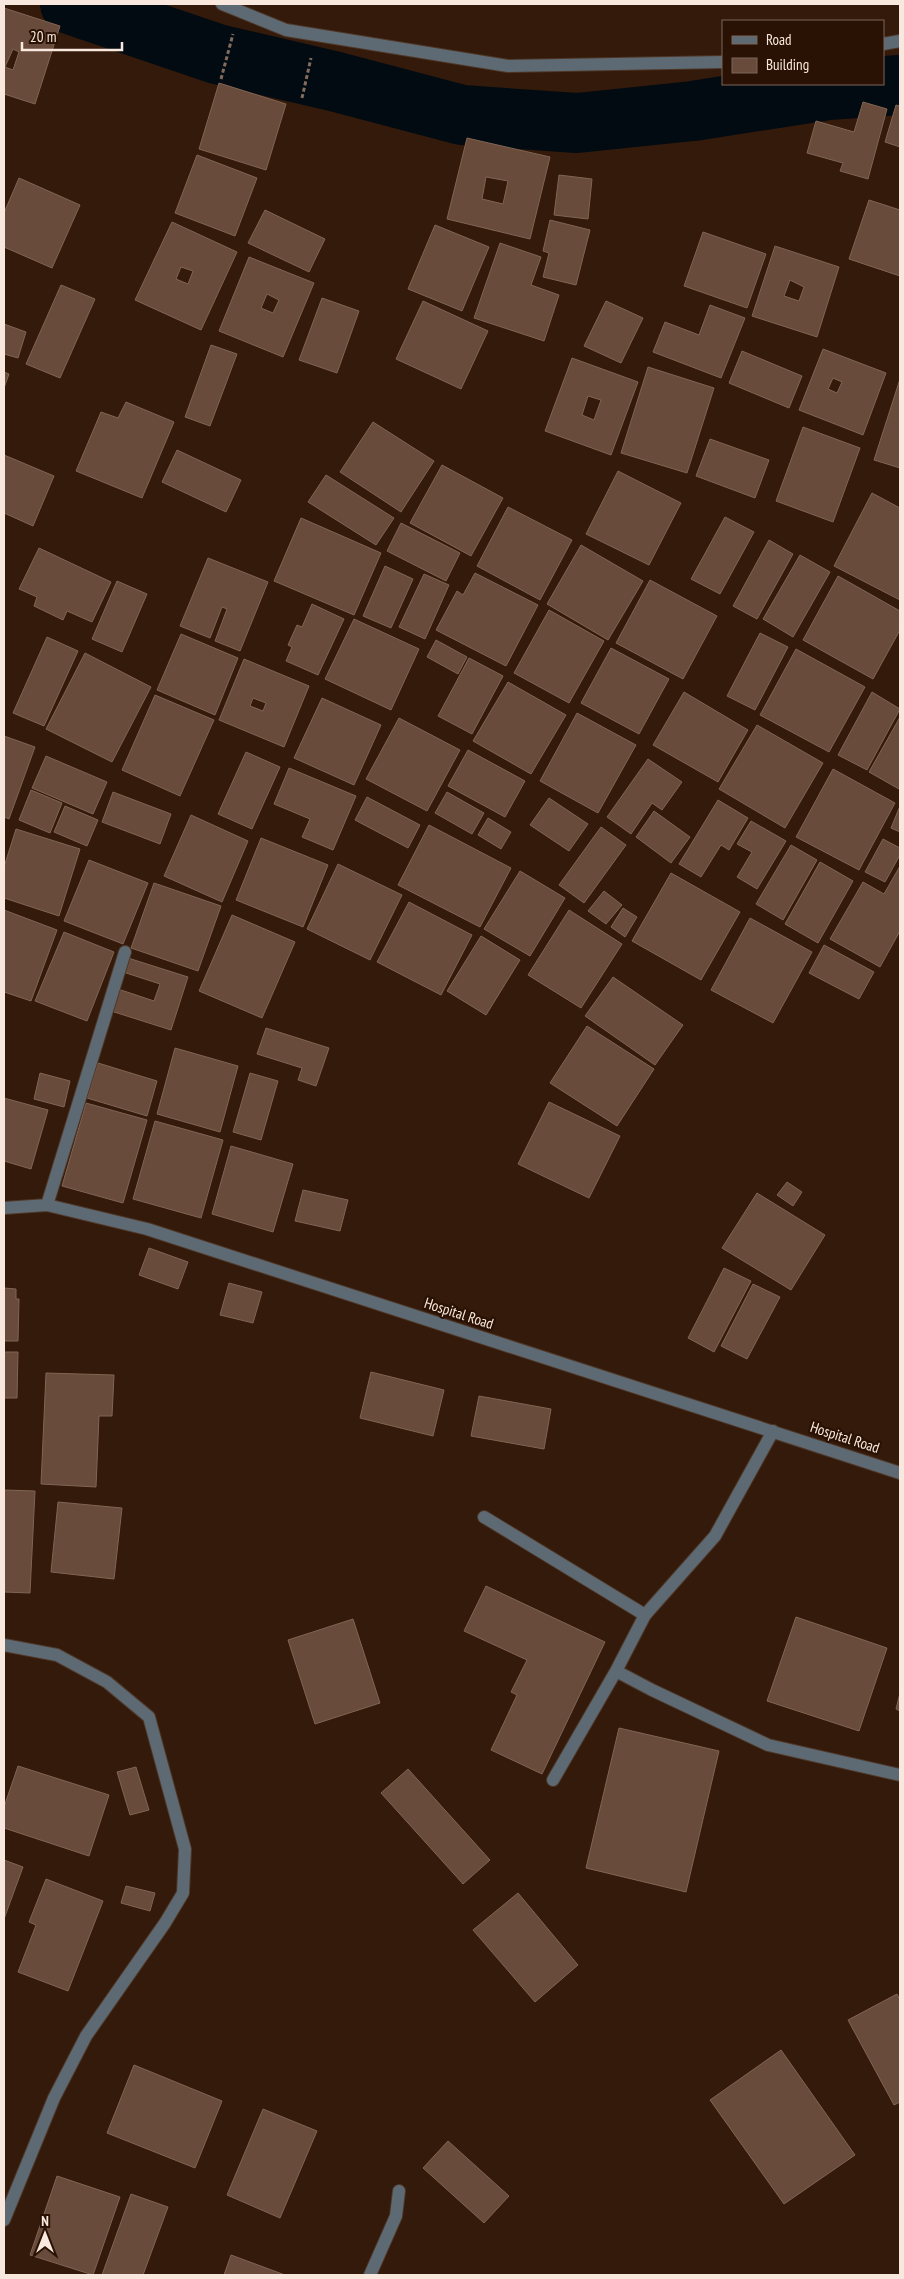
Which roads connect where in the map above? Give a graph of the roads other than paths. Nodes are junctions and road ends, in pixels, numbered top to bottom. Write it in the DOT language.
graph roads {
  1 [pos="222,4"];
  2 [pos="900,41"];
  3 [pos="884,44"];
  4 [pos="722,62"];
  5 [pos="125,952"];
  6 [pos="47,1205"];
  7 [pos="4,1208"];
  8 [pos="773,1431"];
  9 [pos="900,1473"];
  10 [pos="484,1516"];
  11 [pos="645,1614"];
  12 [pos="4,1645"];
  13 [pos="616,1671"];
  14 [pos="900,1774"];
  15 [pos="553,1780"];
  16 [pos="399,2191"];
  17 [pos="4,2220"];
  18 [pos="370,2275"];
  1 -- 4 [label="street"];
  2 -- 3 [label="street"];
  5 -- 6 [label="street"];
  6 -- 7 [label="street, Hospital Road"];
  6 -- 8 [label="street, Hospital Road"];
  8 -- 9 [label="street, Hospital Road"];
  8 -- 11 [label="street"];
  10 -- 11 [label="street"];
  11 -- 13 [label="street"];
  12 -- 17 [label="street"];
  13 -- 14 [label="street"];
  13 -- 15 [label="street"];
  16 -- 18 [label="street"];
}
